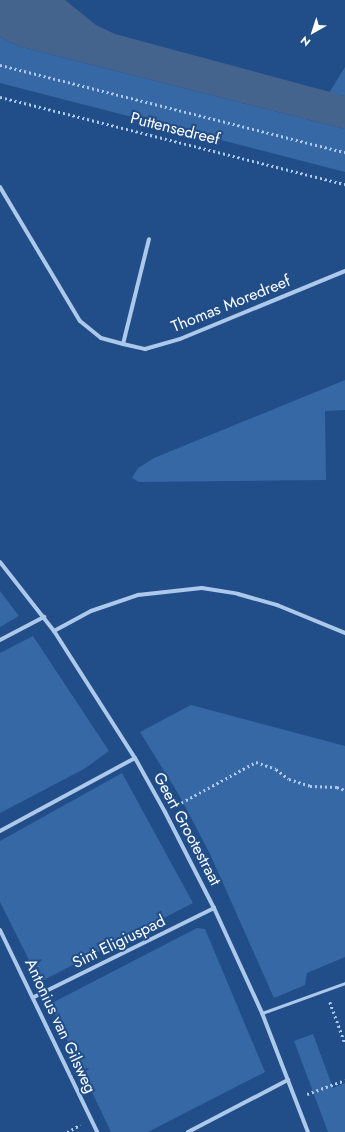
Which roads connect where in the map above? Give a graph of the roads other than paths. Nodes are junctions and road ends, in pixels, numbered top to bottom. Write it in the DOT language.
graph roads {
  1 [pos="0,187"];
  2 [pos="149,240"];
  3 [pos="345,271"];
  4 [pos="123,344"];
  5 [pos="0,562"];
  6 [pos="44,617"];
  7 [pos="54,631"];
  8 [pos="345,633"];
  9 [pos="0,640"];
  10 [pos="135,758"];
  11 [pos="0,830"];
  12 [pos="214,908"];
  13 [pos="0,930"];
  14 [pos="5,940"];
  15 [pos="0,942"];
  16 [pos="345,983"];
  17 [pos="34,997"];
  18 [pos="262,1013"];
  19 [pos="288,1080"];
  20 [pos="97,1132"];
  21 [pos="188,1132"];
  22 [pos="308,1132"];
  1 -- 4 [label="street, Thomas Moredreef"];
  2 -- 4 [label="street"];
  3 -- 4 [label="street, Thomas Moredreef"];
  5 -- 6 [label="street, Geert Grootestraat"];
  6 -- 7 [label="street, Geert Grootestraat"];
  6 -- 9 [label="street"];
  7 -- 8 [label="street"];
  7 -- 10 [label="street, Geert Grootestraat"];
  10 -- 11 [label="street"];
  10 -- 12 [label="street, Geert Grootestraat"];
  12 -- 17 [label="street, Sint Eligiuspad"];
  12 -- 18 [label="street, Geert Grootestraat"];
  13 -- 14 [label="street, Antonius van Gilsweg"];
  14 -- 15 [label="street"];
  14 -- 17 [label="street, Antonius van Gilsweg"];
  16 -- 18 [label="lane"];
  17 -- 20 [label="street, Antonius van Gilsweg"];
  18 -- 19 [label="street, Geert Grootestraat"];
  19 -- 21 [label="street"];
  19 -- 22 [label="street, Geert Grootestraat"];
}
